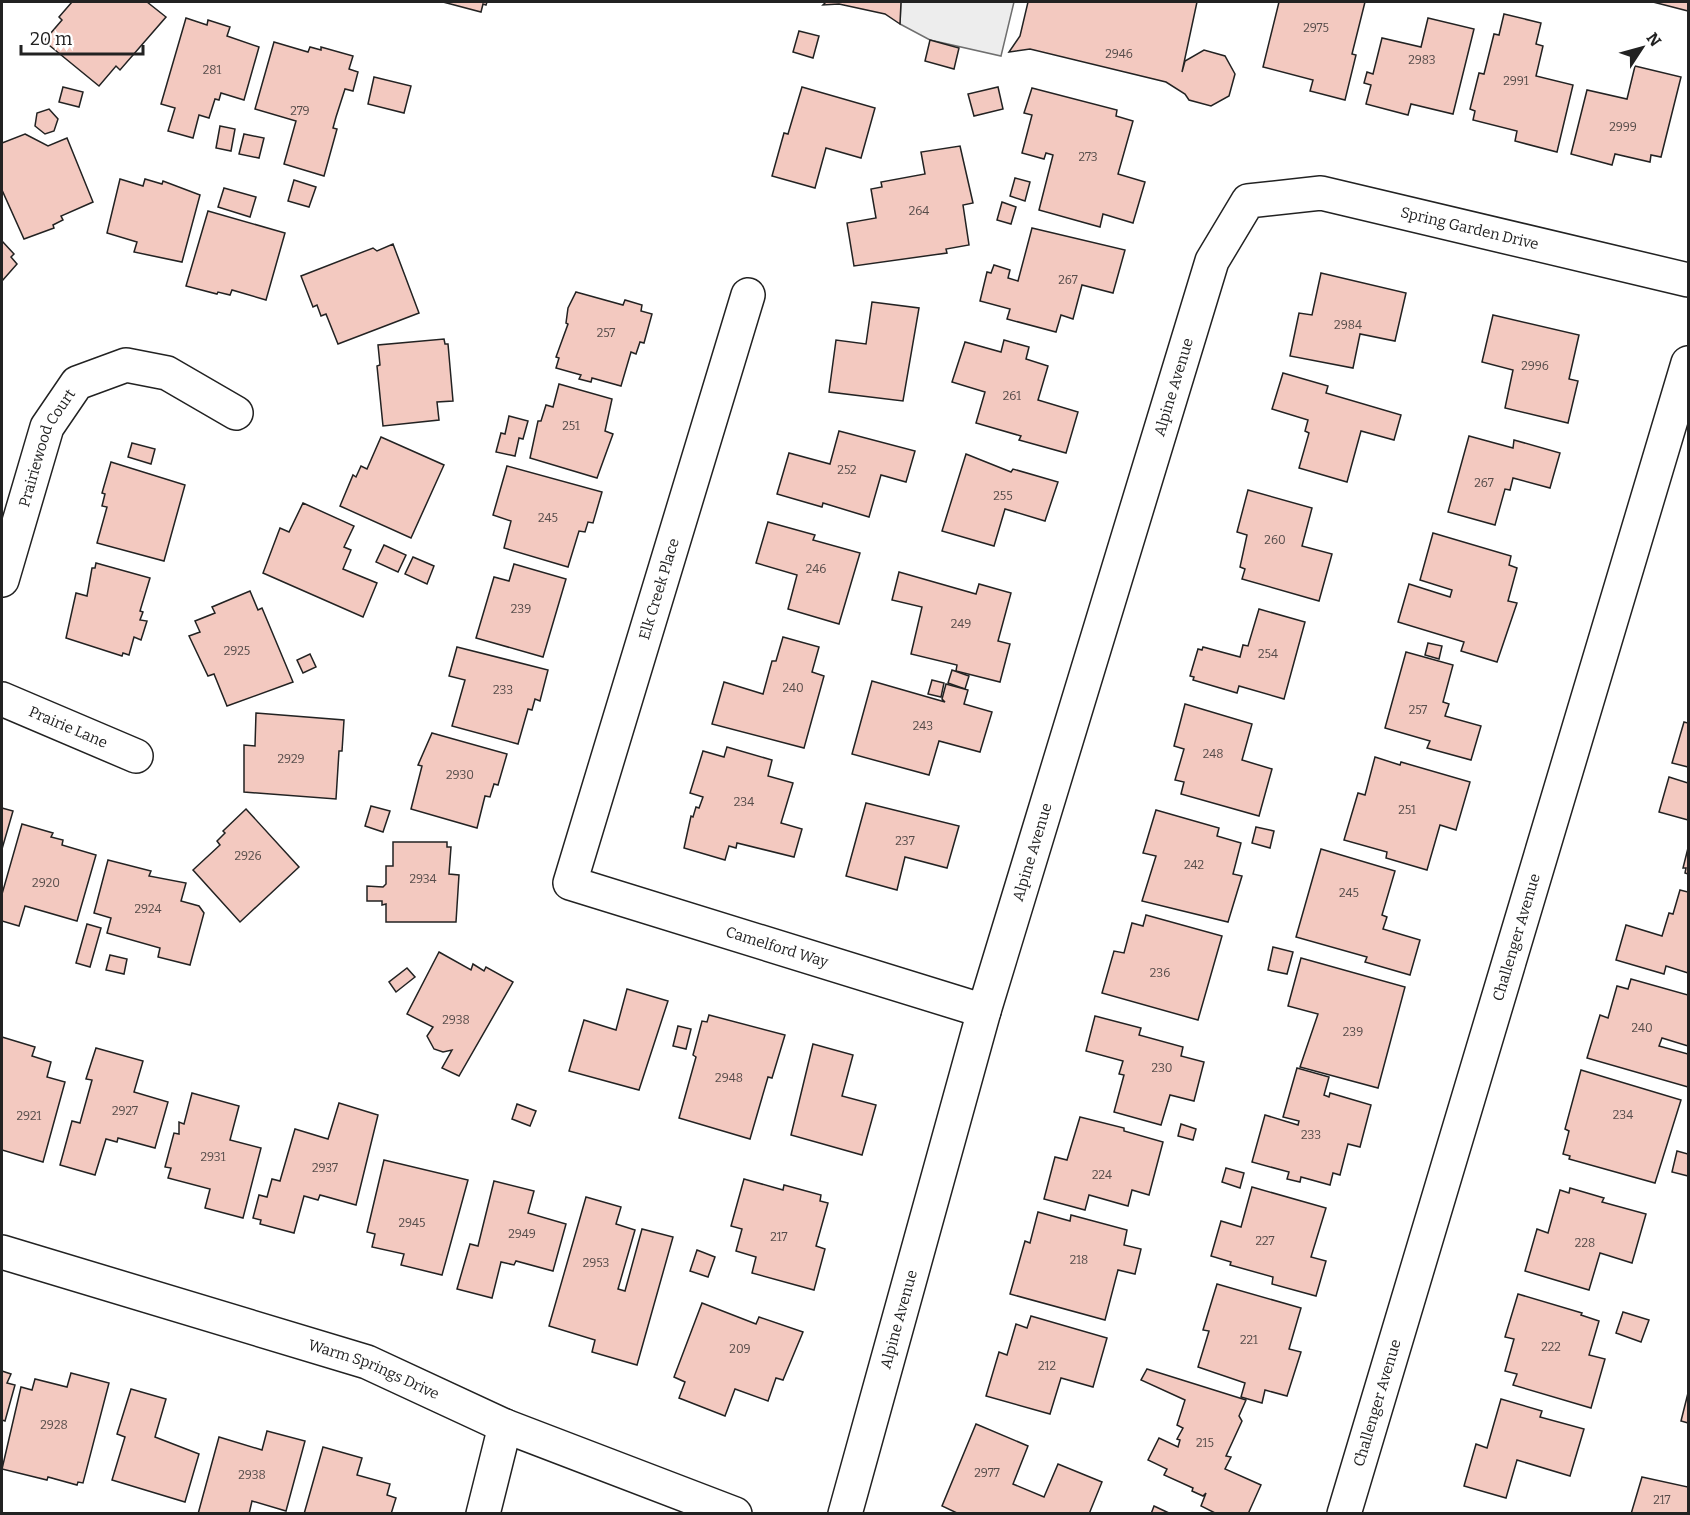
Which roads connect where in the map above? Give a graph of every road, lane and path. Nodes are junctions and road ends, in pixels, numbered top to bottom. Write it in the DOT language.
graph roads {
  1 [pos="1248,201"];
  2 [pos="1689,280"];
  3 [pos="748,295"];
  4 [pos="1689,363"];
  5 [pos="236,413"];
  6 [pos="2,580"];
  7 [pos="2,699"];
  8 [pos="136,756"];
  9 [pos="570,883"];
  10 [pos="984,1011"];
  11 [pos="2,1252"];
  12 [pos="505,1426"];
  13 [pos="483,1514"];
  14 [pos="735,1514"];
  15 [pos="845,1514"];
  16 [pos="1344,1514"];
  1 -- 2 [label="street, Spring Garden Drive"];
  1 -- 10 [label="street, Alpine Avenue"];
  3 -- 9 [label="street, Elk Creek Place"];
  4 -- 16 [label="street, Challenger Avenue"];
  5 -- 6 [label="street, Prairiewood Court"];
  7 -- 8 [label="street, Prairie Lane"];
  9 -- 10 [label="street, Camelford Way"];
  10 -- 15 [label="street, Alpine Avenue"];
  11 -- 12 [label="street, Warm Springs Drive"];
  12 -- 13 [label="street"];
  12 -- 14 [label="street, Warm Springs Drive"];
}
